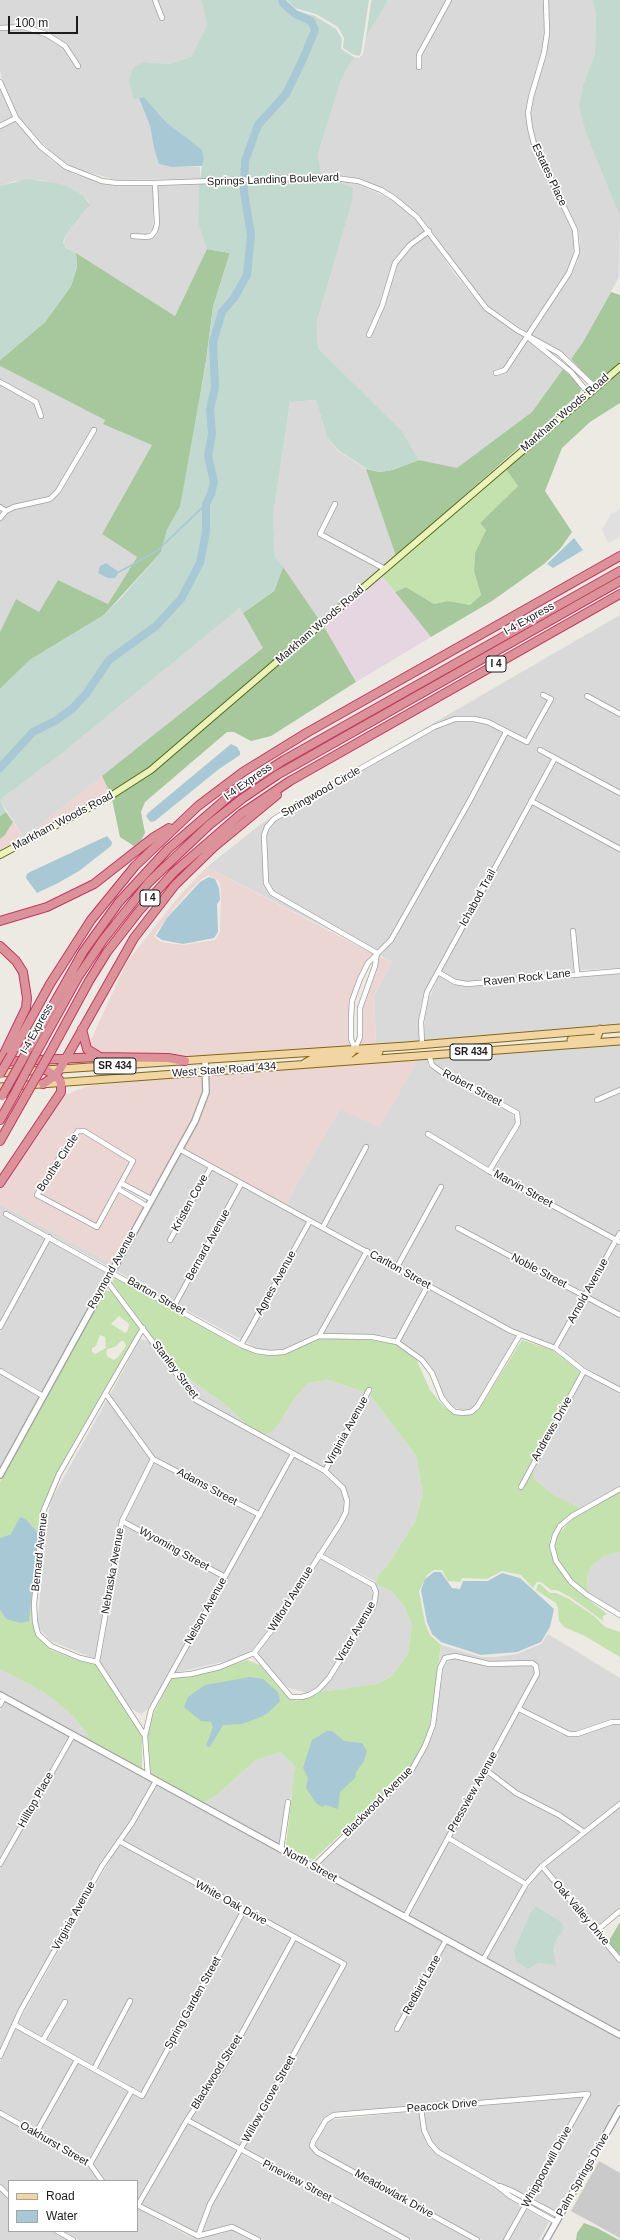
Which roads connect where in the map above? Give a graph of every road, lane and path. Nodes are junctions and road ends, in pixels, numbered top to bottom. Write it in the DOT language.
graph roads {
  1 [pos="155,0"];
  2 [pos="449,0"];
  3 [pos="546,0"];
  4 [pos="162,18"];
  5 [pos="0,28"];
  6 [pos="78,66"];
  7 [pos="419,67"];
  8 [pos="0,82"];
  9 [pos="16,118"];
  10 [pos="0,126"];
  11 [pos="155,183"];
  12 [pos="429,232"];
  13 [pos="133,236"];
  14 [pos="369,335"];
  15 [pos="528,336"];
  16 [pos="620,367"];
  17 [pos="496,374"];
  18 [pos="0,382"];
  19 [pos="593,390"];
  20 [pos="41,416"];
  21 [pos="94,430"];
  22 [pos="335,504"];
  23 [pos="0,507"];
  24 [pos="6,511"];
  25 [pos="0,518"];
  26 [pos="620,556"];
  27 [pos="385,569"];
  28 [pos="620,571"];
  29 [pos="620,581"];
  30 [pos="620,594"];
  31 [pos="543,695"];
  32 [pos="587,696"];
  33 [pos="620,714"];
  34 [pos="506,732"];
  35 [pos="540,750"];
  36 [pos="555,758"];
  37 [pos="290,781"];
  38 [pos="620,793"];
  39 [pos="531,801"];
  40 [pos="180,821"];
  41 [pos="620,849"];
  42 [pos="0,855"];
  43 [pos="0,921"];
  44 [pos="573,931"];
  45 [pos="0,946"];
  46 [pos="377,953"];
  47 [pos="620,971"];
  48 [pos="438,972"];
  49 [pos="577,973"];
  50 [pos="620,1028"];
  51 [pos="82,1029"];
  52 [pos="600,1029"];
  53 [pos="620,1041"];
  54 [pos="422,1044"];
  55 [pos="406,1046"];
  56 [pos="554,1046"];
  57 [pos="355,1049"];
  58 [pos="429,1055"];
  59 [pos="100,1057"];
  60 [pos="4,1058"];
  61 [pos="66,1058"];
  62 [pos="205,1060"];
  63 [pos="185,1061"];
  64 [pos="354,1061"];
  65 [pos="299,1065"];
  66 [pos="60,1069"];
  67 [pos="46,1070"];
  68 [pos="206,1071"];
  69 [pos="0,1074"];
  70 [pos="55,1076"];
  71 [pos="60,1082"];
  72 [pos="43,1084"];
  73 [pos="0,1087"];
  74 [pos="620,1090"];
  75 [pos="1,1098"];
  76 [pos="598,1100"];
  77 [pos="0,1120"];
  78 [pos="428,1134"];
  79 [pos="0,1141"];
  80 [pos="366,1147"];
  81 [pos="179,1149"];
  82 [pos="211,1167"];
  83 [pos="489,1171"];
  84 [pos="0,1183"];
  85 [pos="121,1183"];
  86 [pos="241,1184"];
  87 [pos="440,1187"];
  88 [pos="118,1189"];
  89 [pos="151,1199"];
  90 [pos="148,1206"];
  91 [pos="6,1214"];
  92 [pos="310,1221"];
  93 [pos="323,1227"];
  94 [pos="458,1228"];
  95 [pos="620,1233"];
  96 [pos="49,1236"];
  97 [pos="170,1240"];
  98 [pos="618,1241"];
  99 [pos="367,1251"];
  100 [pos="397,1268"];
  101 [pos="112,1271"];
  102 [pos="107,1281"];
  103 [pos="428,1285"];
  104 [pos="584,1296"];
  105 [pos="174,1306"];
  106 [pos="620,1315"];
  107 [pos="0,1327"];
  108 [pos="143,1328"];
  109 [pos="520,1335"];
  110 [pos="319,1336"];
  111 [pos="397,1342"];
  112 [pos="241,1345"];
  113 [pos="555,1348"];
  114 [pos="0,1371"];
  115 [pos="584,1371"];
  116 [pos="369,1390"];
  117 [pos="620,1390"];
  118 [pos="106,1394"];
  119 [pos="43,1396"];
  120 [pos="293,1454"];
  121 [pos="153,1459"];
  122 [pos="325,1471"];
  123 [pos="0,1475"];
  124 [pos="521,1487"];
  125 [pos="620,1489"];
  126 [pos="260,1515"];
  127 [pos="122,1521"];
  128 [pos="319,1555"];
  129 [pos="225,1577"];
  130 [pos="620,1615"];
  131 [pos="254,1652"];
  132 [pos="445,1658"];
  133 [pos="97,1662"];
  134 [pos="170,1676"];
  135 [pos="2,1696"];
  136 [pos="0,1705"];
  137 [pos="519,1709"];
  138 [pos="620,1722"];
  139 [pos="73,1735"];
  140 [pos="145,1736"];
  141 [pos="486,1770"];
  142 [pos="148,1776"];
  143 [pos="156,1780"];
  144 [pos="288,1802"];
  145 [pos="620,1804"];
  146 [pos="584,1832"];
  147 [pos="448,1838"];
  148 [pos="118,1841"];
  149 [pos="281,1850"];
  150 [pos="0,1864"];
  151 [pos="542,1866"];
  152 [pos="313,1867"];
  153 [pos="526,1884"];
  154 [pos="244,1910"];
  155 [pos="620,1911"];
  156 [pos="405,1917"];
  157 [pos="596,1931"];
  158 [pos="294,1938"];
  159 [pos="446,1940"];
  160 [pos="483,1960"];
  161 [pos="620,1960"];
  162 [pos="344,1964"];
  163 [pos="130,2001"];
  164 [pos="65,2002"];
  165 [pos="15,2025"];
  166 [pos="397,2029"];
  167 [pos="620,2035"];
  168 [pos="43,2040"];
  169 [pos="0,2056"];
  170 [pos="78,2060"];
  171 [pos="94,2069"];
  172 [pos="132,2090"];
  173 [pos="588,2094"];
  174 [pos="421,2108"];
  175 [pos="620,2109"];
  176 [pos="0,2113"];
  177 [pos="187,2120"];
  178 [pos="36,2133"];
  179 [pos="312,2146"];
  180 [pos="240,2150"];
  181 [pos="90,2164"];
  182 [pos="101,2180"];
  183 [pos="496,2185"];
  184 [pos="0,2187"];
  185 [pos="8,2195"];
  186 [pos="529,2199"];
  187 [pos="138,2203"];
  188 [pos="525,2205"];
  189 [pos="138,2206"];
  190 [pos="559,2216"];
  191 [pos="556,2222"];
  192 [pos="59,2232"];
  193 [pos="198,2236"];
  194 [pos="73,2240"];
  195 [pos="258,2240"];
  196 [pos="407,2240"];
  197 [pos="477,2240"];
  198 [pos="506,2240"];
  199 [pos="546,2240"];
  1 -- 4 [label="street"];
  2 -- 7 [label="street"];
  3 -- 15 [label="street, Estates Place"];
  5 -- 6 [label="street"];
  8 -- 9 [label="street, Springs Landing Boulevard"];
  9 -- 10 [label="street"];
  9 -- 11 [label="street, Springs Landing Boulevard"];
  11 -- 12 [label="street, Springs Landing Boulevard"];
  11 -- 13 [label="street"];
  12 -- 14 [label="street"];
  12 -- 15 [label="street, Springs Landing Boulevard"];
  15 -- 17 [label="street, Estates Place"];
  15 -- 19 [label="street, Springs Landing Boulevard"];
  15 -- 19 [label="street, Springs Landing Boulevard"];
  16 -- 19 [label="main road, Markham Woods Road"];
  18 -- 20 [label="street"];
  19 -- 27 [label="main road, Markham Woods Road"];
  21 -- 24 [label="street"];
  22 -- 27 [label="street"];
  23 -- 24 [label="street"];
  24 -- 25 [label="street"];
  26 -- 40 [label="highway"];
  27 -- 42 [label="main road, Markham Woods Road"];
  28 -- 75 [label="highway, I-4 Express, bridge"];
  29 -- 77 [label="highway, I-4 Express, bridge"];
  30 -- 37 [label="highway, I 4"];
  31 -- 34 [label="street, Springwood Circle"];
  32 -- 33 [label="street"];
  34 -- 46 [label="street"];
  34 -- 46 [label="street, Springwood Circle"];
  35 -- 36 [label="street"];
  36 -- 38 [label="street"];
  36 -- 39 [label="street, Ichabod Trail"];
  37 -- 51 [label="highway"];
  37 -- 79 [label="highway, I 4, bridge"];
  39 -- 41 [label="street"];
  39 -- 48 [label="street, Ichabod Trail"];
  40 -- 43 [label="highway"];
  40 -- 60 [label="highway"];
  44 -- 49 [label="street"];
  45 -- 60 [label="highway"];
  46 -- 57 [label="street"];
  46 -- 57 [label="street"];
  47 -- 49 [label="street, Raven Rock Lane"];
  48 -- 49 [label="street, Raven Rock Lane"];
  48 -- 54 [label="street, Ichabod Trail"];
  50 -- 52 [label="main road, SR 434"];
  51 -- 59 [label="highway"];
  51 -- 61 [label="highway"];
  52 -- 54 [label="main road, SR 434"];
  52 -- 56 [label="main road"];
  53 -- 56 [label="main road, SR 434"];
  54 -- 55 [label="main road, SR 434"];
  55 -- 57 [label="main road, SR 434"];
  55 -- 64 [label="main road"];
  56 -- 58 [label="main road, SR 434"];
  57 -- 62 [label="main road, SR 434"];
  57 -- 65 [label="main road"];
  58 -- 64 [label="main road, SR 434"];
  58 -- 83 [label="street, Robert Street"];
  59 -- 61 [label="highway"];
  59 -- 63 [label="highway"];
  60 -- 61 [label="highway"];
  60 -- 69 [label="highway, bridge"];
  61 -- 66 [label="highway"];
  62 -- 63 [label="main road, SR 434"];
  62 -- 68 [label="street, Raymond Avenue"];
  63 -- 66 [label="main road, SR 434"];
  64 -- 65 [label="main road, SR 434"];
  65 -- 68 [label="main road, West State Road 434 / SR 434"];
  66 -- 67 [label="main road, SR 434"];
  66 -- 70 [label="highway"];
  67 -- 69 [label="main road, SR 434"];
  67 -- 70 [label="highway"];
  68 -- 71 [label="main road, West State Road 434 / SR 434"];
  68 -- 81 [label="street, Raymond Avenue"];
  70 -- 71 [label="highway"];
  70 -- 72 [label="highway"];
  71 -- 72 [label="main road, SR 434"];
  71 -- 84 [label="highway"];
  72 -- 73 [label="main road, SR 434"];
  74 -- 76 [label="street"];
  78 -- 83 [label="street, Marvin Street"];
  80 -- 93 [label="street"];
  81 -- 82 [label="street, Carlton Street"];
  81 -- 89 [label="street, Raymond Avenue"];
  82 -- 86 [label="street, Carlton Street"];
  82 -- 97 [label="street, Kristen Cove"];
  83 -- 98 [label="street, Marvin Street"];
  85 -- 88 [label="street, Boothe Circle"];
  85 -- 88 [label="street, Boothe Circle"];
  85 -- 89 [label="street"];
  86 -- 92 [label="street, Carlton Street"];
  86 -- 105 [label="street, Bernard Avenue"];
  87 -- 100 [label="street"];
  88 -- 90 [label="street"];
  89 -- 90 [label="street, Raymond Avenue"];
  90 -- 101 [label="street, Raymond Avenue"];
  91 -- 96 [label="street, Barton Street"];
  92 -- 93 [label="street, Carlton Street"];
  92 -- 112 [label="street, Agnes Avenue"];
  93 -- 99 [label="street, Carlton Street"];
  94 -- 104 [label="street, Noble Street"];
  95 -- 98 [label="street, Arnold Avenue"];
  96 -- 101 [label="street, Barton Street"];
  96 -- 107 [label="street"];
  98 -- 104 [label="street, Arnold Avenue"];
  99 -- 100 [label="street, Carlton Street"];
  99 -- 110 [label="street"];
  100 -- 103 [label="street, Carlton Street"];
  101 -- 102 [label="street, Raymond Avenue"];
  101 -- 105 [label="street, Barton Street"];
  102 -- 108 [label="street, Stanley Street"];
  102 -- 119 [label="street, Raymond Avenue"];
  103 -- 109 [label="street, Carlton Street"];
  103 -- 111 [label="street"];
  104 -- 106 [label="street, Noble Street"];
  104 -- 113 [label="street, Arnold Avenue"];
  105 -- 112 [label="street, Barton Street"];
  108 -- 118 [label="street"];
  108 -- 120 [label="street, Stanley Street"];
  109 -- 111 [label="street"];
  109 -- 113 [label="street, Carlton Street"];
  110 -- 111 [label="street"];
  110 -- 112 [label="street, Barton Street"];
  113 -- 115 [label="street, Carlton Street"];
  114 -- 119 [label="street"];
  115 -- 117 [label="street, Carlton Street"];
  115 -- 124 [label="street, Andrews Drive"];
  116 -- 122 [label="street, Virginia Avenue"];
  118 -- 121 [label="street"];
  118 -- 133 [label="street, Bernard Avenue"];
  119 -- 123 [label="street, Raymond Avenue"];
  120 -- 122 [label="street, Stanley Street"];
  120 -- 126 [label="street, Nelson Avenue"];
  121 -- 126 [label="street, Adams Street"];
  121 -- 127 [label="street, Nebraska Avenue"];
  122 -- 128 [label="street, Wilford Avenue"];
  125 -- 130 [label="street"];
  126 -- 129 [label="street, Nelson Avenue"];
  127 -- 129 [label="street, Wyoming Street"];
  127 -- 133 [label="street, Nebraska Avenue"];
  128 -- 131 [label="street, Wilford Avenue"];
  128 -- 131 [label="street, Victor Avenue"];
  129 -- 134 [label="street, Nelson Avenue"];
  131 -- 134 [label="street, Wilford Avenue"];
  132 -- 137 [label="street, Pressview Avenue"];
  132 -- 152 [label="street, Blackwood Avenue"];
  133 -- 140 [label="street"];
  134 -- 140 [label="street, Nelson Avenue"];
  135 -- 136 [label="street"];
  135 -- 139 [label="street, North Street"];
  137 -- 138 [label="street"];
  137 -- 141 [label="street, Pressview Avenue"];
  139 -- 142 [label="street, North Street"];
  139 -- 150 [label="street, Hilltop Place"];
  140 -- 142 [label="street, Nelson Avenue"];
  141 -- 146 [label="street"];
  141 -- 147 [label="street, Pressview Avenue"];
  142 -- 143 [label="street, North Street"];
  143 -- 148 [label="street, Virginia Avenue"];
  143 -- 149 [label="street, North Street"];
  144 -- 149 [label="street"];
  145 -- 146 [label="street"];
  146 -- 151 [label="street"];
  147 -- 153 [label="street"];
  147 -- 156 [label="street, Pressview Avenue"];
  148 -- 154 [label="street, White Oak Drive"];
  148 -- 165 [label="street, Virginia Avenue"];
  149 -- 152 [label="street, North Street"];
  151 -- 153 [label="street"];
  151 -- 157 [label="street, Oak Valley Drive"];
  152 -- 156 [label="street, North Street"];
  153 -- 160 [label="street"];
  154 -- 158 [label="street, White Oak Drive"];
  154 -- 172 [label="street, Spring Garden Street"];
  155 -- 157 [label="street"];
  156 -- 159 [label="street, North Street"];
  157 -- 161 [label="street, Oak Valley Drive"];
  158 -- 162 [label="street, White Oak Drive"];
  158 -- 177 [label="street, Blackwood Street"];
  159 -- 160 [label="street, North Street"];
  159 -- 166 [label="street, Redbird Lane"];
  160 -- 167 [label="street, North Street"];
  162 -- 180 [label="street, Willow Grove Street"];
  163 -- 171 [label="street"];
  164 -- 168 [label="street"];
  165 -- 168 [label="street"];
  165 -- 169 [label="street, Virginia Avenue"];
  168 -- 170 [label="street"];
  170 -- 171 [label="street"];
  170 -- 178 [label="street"];
  171 -- 172 [label="street"];
  172 -- 181 [label="street"];
  173 -- 174 [label="street, Peacock Drive"];
  173 -- 186 [label="street, Whippoorwill Drive"];
  174 -- 179 [label="street, Peacock Drive"];
  174 -- 183 [label="street"];
  175 -- 190 [label="street, Palm Springs Drive"];
  176 -- 178 [label="street, Oakhurst Street"];
  177 -- 180 [label="street, Pineview Street"];
  177 -- 187 [label="street, Blackwood Street"];
  178 -- 181 [label="street, Oakhurst Street"];
  179 -- 197 [label="street, Meadowlark Drive"];
  180 -- 193 [label="street, Willow Grove Street"];
  180 -- 196 [label="street, Pineview Street"];
  181 -- 182 [label="street, Oakhurst Street"];
  183 -- 186 [label="street"];
  183 -- 188 [label="street"];
  184 -- 185 [label="street"];
  186 -- 188 [label="street, Whippoorwill Drive"];
  186 -- 190 [label="street"];
  188 -- 191 [label="street"];
  188 -- 198 [label="street, Whippoorwill Drive"];
  189 -- 193 [label="street"];
  190 -- 191 [label="street, Palm Springs Drive"];
  191 -- 199 [label="street, Palm Springs Drive"];
  192 -- 194 [label="street"];
  193 -- 195 [label="street"];
}
